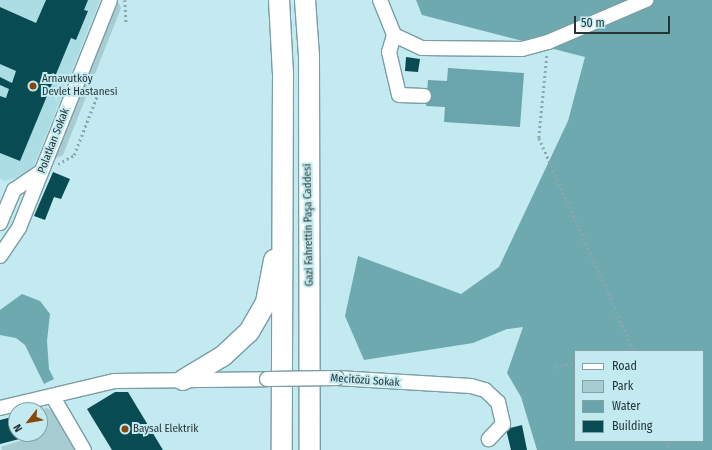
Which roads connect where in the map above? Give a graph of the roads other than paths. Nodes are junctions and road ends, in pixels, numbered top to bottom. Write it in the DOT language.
graph roads {
  1 [pos="110,0"];
  2 [pos="266,0"];
  3 [pos="279,0"];
  4 [pos="305,0"];
  5 [pos="380,0"];
  6 [pos="646,0"];
  7 [pos="394,35"];
  8 [pos="283,75"];
  9 [pos="424,96"];
  10 [pos="42,172"];
  11 [pos="0,223"];
  12 [pos="282,227"];
  13 [pos="0,256"];
  14 [pos="183,380"];
  15 [pos="53,396"];
  16 [pos="0,408"];
  17 [pos="489,439"];
  18 [pos="84,450"];
  19 [pos="282,450"];
  20 [pos="310,450"];
  1 -- 10 [label="street, Polatkan Sokak"];
  2 -- 8 [label="highway"];
  3 -- 8 [label="highway"];
  4 -- 20 [label="highway, Gazi Fahrettin Paşa Caddesi"];
  5 -- 7 [label="street"];
  6 -- 7 [label="street"];
  7 -- 9 [label="street"];
  8 -- 12 [label="highway"];
  10 -- 11 [label="street"];
  10 -- 13 [label="street, Polatkan Sokak"];
  12 -- 14 [label="highway"];
  12 -- 19 [label="highway"];
  14 -- 15 [label="street, Mecitözü Sokak"];
  14 -- 17 [label="street, Mecitözü Sokak, bridge"];
  15 -- 16 [label="street, Mecitözü Sokak"];
  15 -- 18 [label="street"];
}
